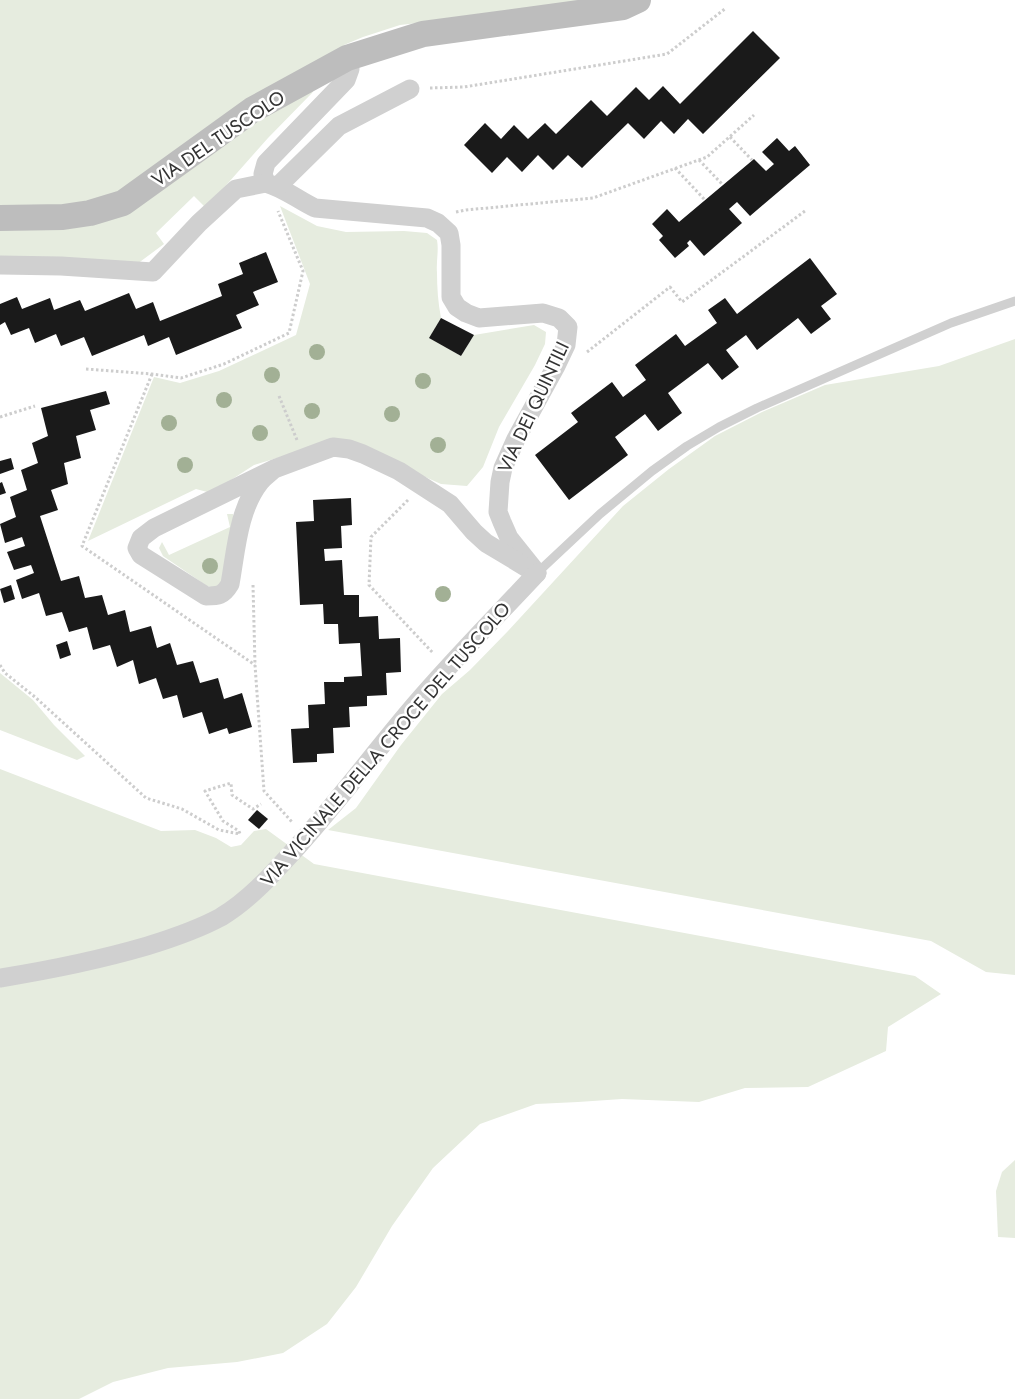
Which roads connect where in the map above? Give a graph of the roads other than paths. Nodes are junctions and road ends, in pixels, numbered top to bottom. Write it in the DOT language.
graph roads {
  1 [pos="638,0"];
  2 [pos="347,58"];
  3 [pos="410,89"];
  4 [pos="272,185"];
  5 [pos="0,218"];
  6 [pos="0,264"];
  7 [pos="1015,301"];
  8 [pos="274,469"];
  9 [pos="537,573"];
  10 [pos="0,978"];
  1 -- 2 [label="street, VIA DEL TUSCOLO"];
  2 -- 4 [label="street"];
  2 -- 5 [label="street, VIA DEL TUSCOLO"];
  3 -- 4 [label="street"];
  4 -- 6 [label="street"];
  4 -- 9 [label="street, VIA DEI QUINTILI"];
  7 -- 9 [label="lane"];
  8 -- 8 [label="street"];
  8 -- 9 [label="street"];
  9 -- 10 [label="street, VIA VICINALE DELLA CROCE DEL TUSCOLO"];
}
